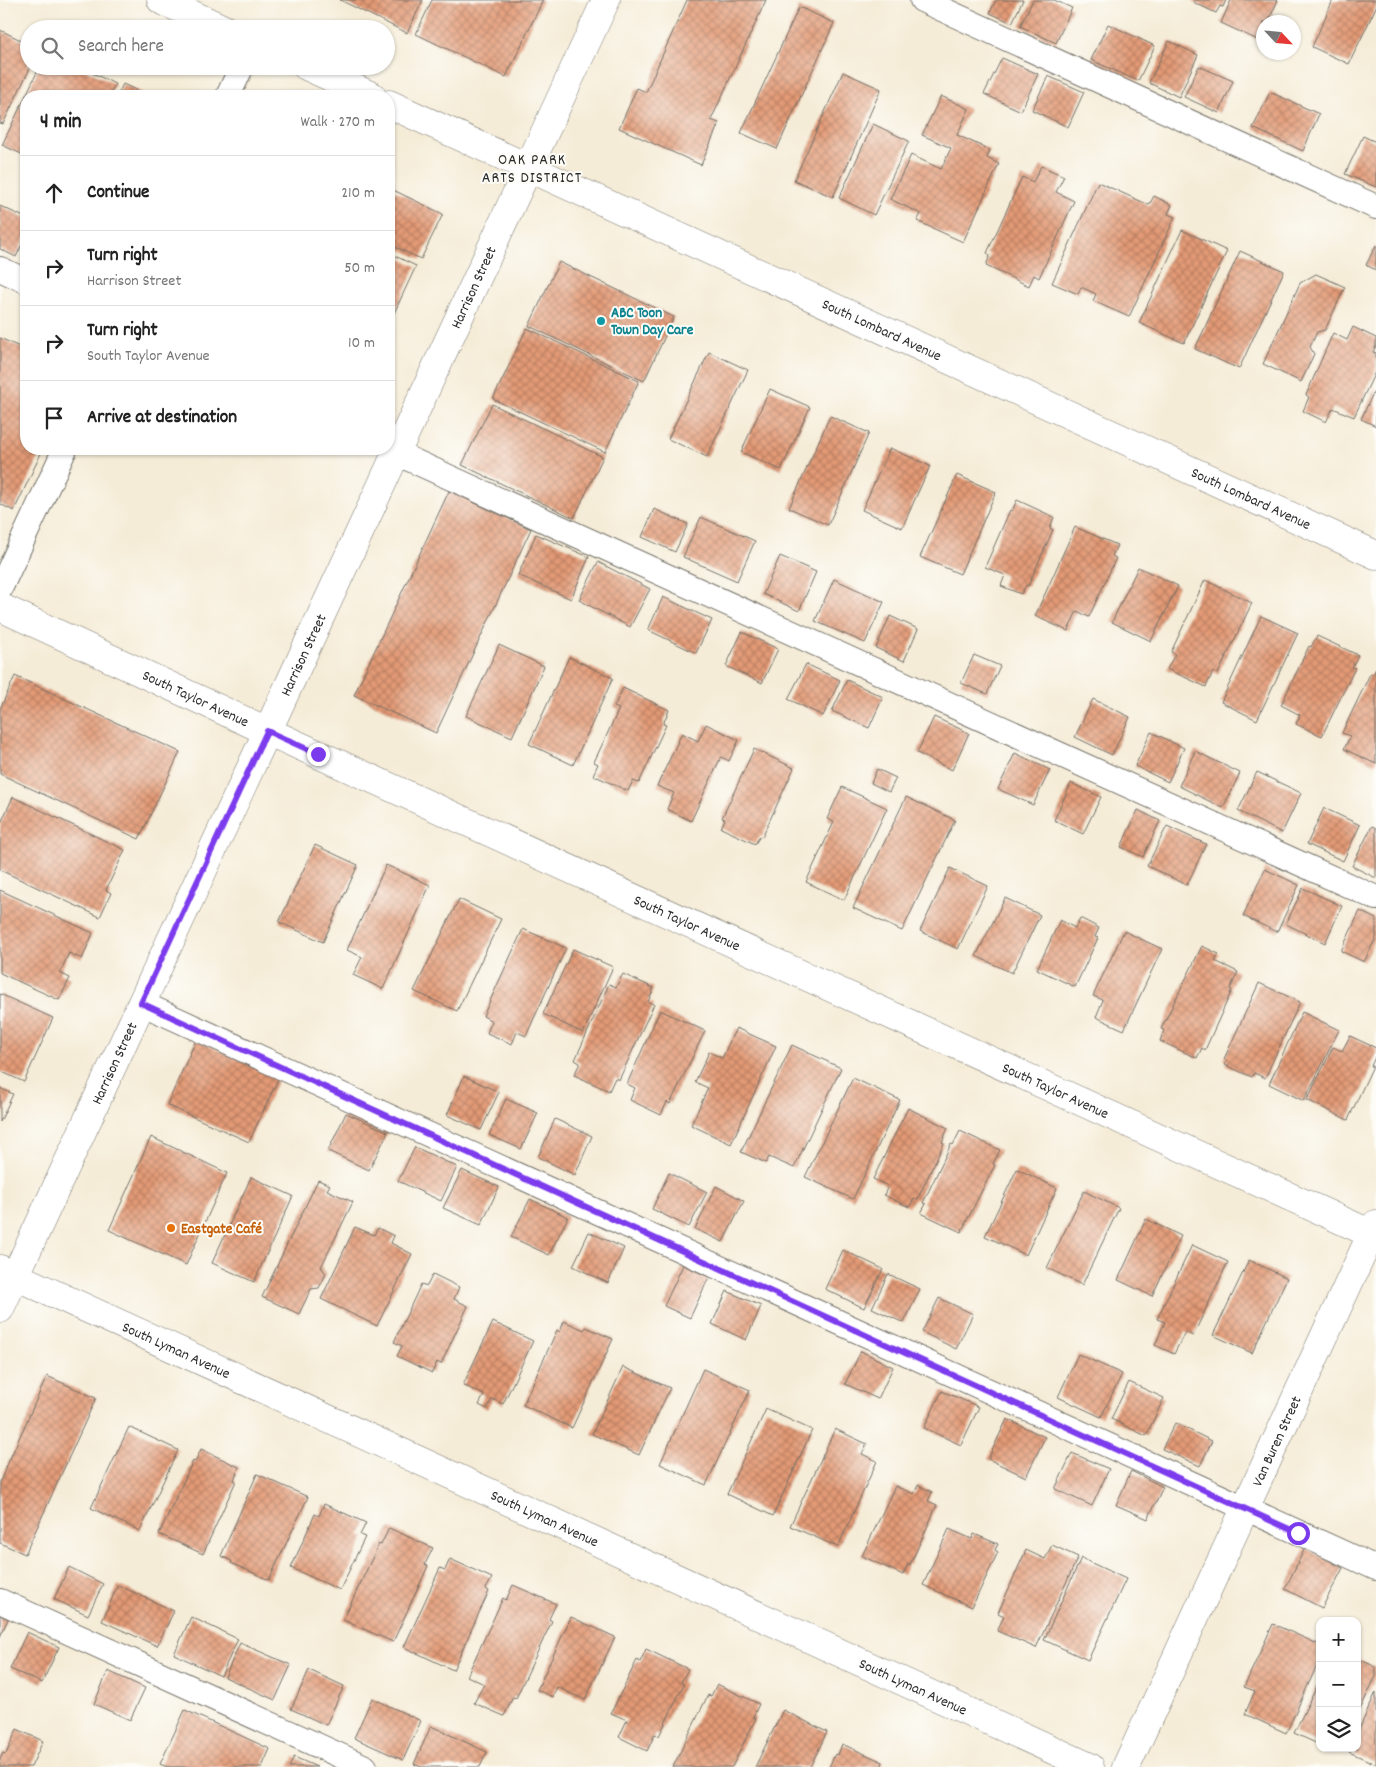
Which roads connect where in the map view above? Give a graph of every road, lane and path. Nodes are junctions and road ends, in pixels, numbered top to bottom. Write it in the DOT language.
graph roads {
  1 [pos="161,0"];
  2 [pos="606,0"];
  3 [pos="922,0"];
  4 [pos="204,20"];
  5 [pos="238,75"];
  6 [pos="326,75"];
  7 [pos="231,90"];
  8 [pos="359,90"];
  9 [pos="395,107"];
  10 [pos="528,168"];
  11 [pos="1376,206"];
  12 [pos="0,270"];
  13 [pos="20,278"];
  14 [pos="396,453"];
  15 [pos="62,455"];
  16 [pos="1376,555"];
  17 [pos="0,590"];
  18 [pos="0,607"];
  19 [pos="267,731"];
  20 [pos="1376,898"];
  21 [pos="141,1003"];
  22 [pos="1375,1231"];
  23 [pos="8,1272"];
  24 [pos="0,1309"];
  25 [pos="1245,1508"];
  26 [pos="1376,1568"];
  27 [pos="0,1601"];
  28 [pos="365,1767"];
  29 [pos="1090,1767"];
  30 [pos="1126,1767"];
  1 -- 4 [label="street"];
  2 -- 10 [label="street, Harrison Street"];
  3 -- 11 [label="lane"];
  5 -- 7 [label="lane"];
  6 -- 8 [label="street"];
  9 -- 10 [label="street, South Lombard Avenue"];
  10 -- 14 [label="street, Harrison Street"];
  10 -- 16 [label="street, South Lombard Avenue"];
  12 -- 13 [label="lane"];
  14 -- 19 [label="street, Harrison Street"];
  14 -- 20 [label="lane"];
  15 -- 17 [label="lane"];
  18 -- 19 [label="street, South Taylor Avenue"];
  19 -- 21 [label="street, Harrison Street"];
  19 -- 22 [label="street, South Taylor Avenue"];
  21 -- 23 [label="street, Harrison Street"];
  21 -- 25 [label="lane"];
  22 -- 25 [label="street, Van Buren Street"];
  23 -- 24 [label="street, Harrison Street"];
  23 -- 29 [label="street, South Lyman Avenue"];
  25 -- 26 [label="lane"];
  25 -- 30 [label="street, Van Buren Street"];
  27 -- 28 [label="lane"];
}
